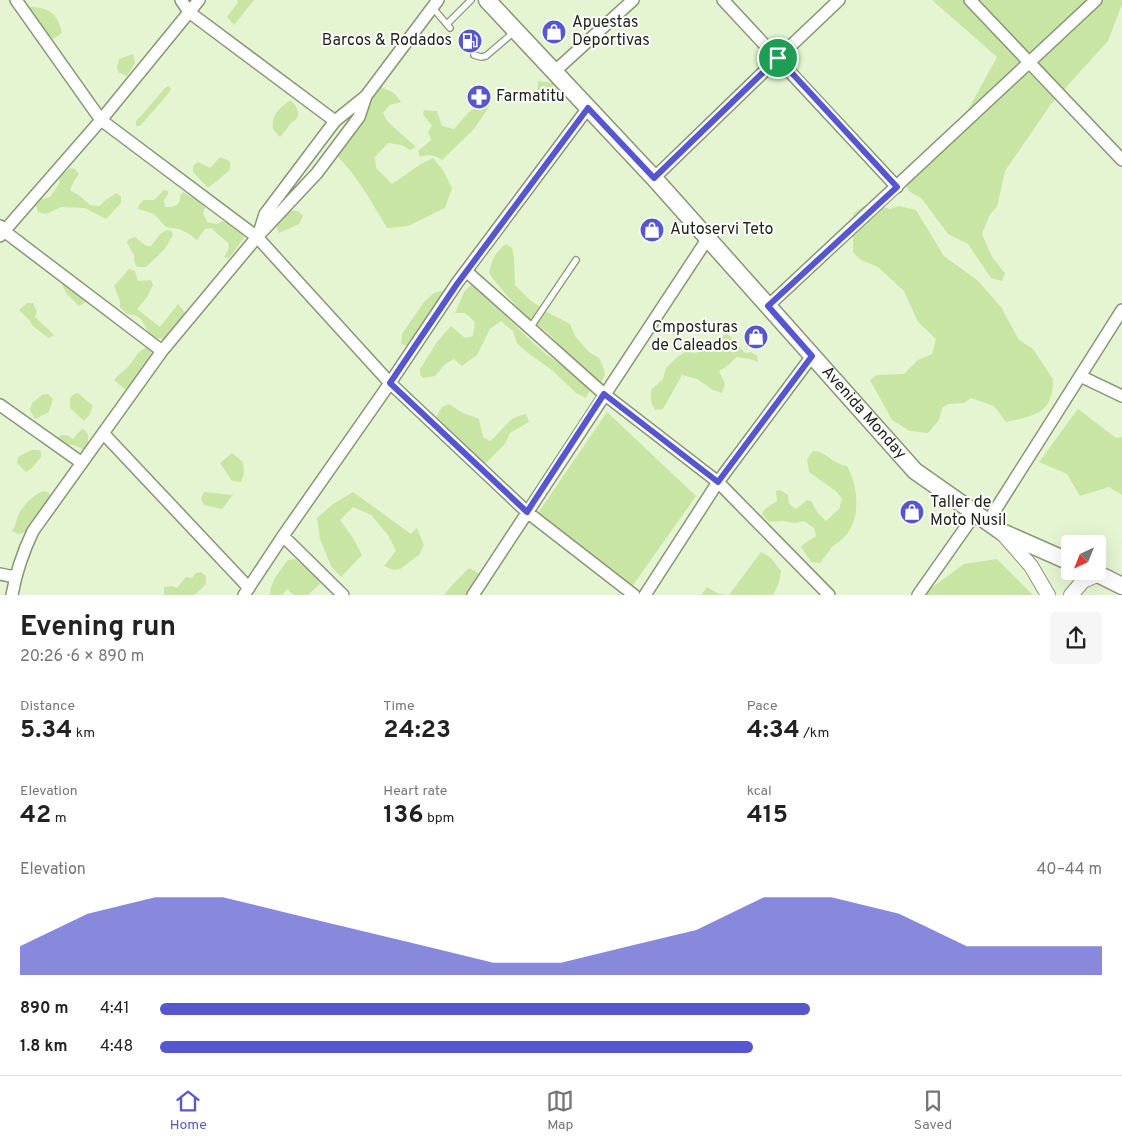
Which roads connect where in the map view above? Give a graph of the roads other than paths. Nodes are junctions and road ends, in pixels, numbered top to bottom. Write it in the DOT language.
graph roads {
  1 [pos="16,0"];
  2 [pos="181,0"];
  3 [pos="199,0"];
  4 [pos="471,0"];
  5 [pos="487,0"];
  6 [pos="633,0"];
  7 [pos="723,0"];
  8 [pos="839,0"];
  9 [pos="970,0"];
  10 [pos="1096,0"];
  11 [pos="435,4"];
  12 [pos="189,12"];
  13 [pos="516,31"];
  14 [pos="474,55"];
  15 [pos="778,58"];
  16 [pos="1029,63"];
  17 [pos="554,72"];
  18 [pos="366,96"];
  19 [pos="588,108"];
  20 [pos="101,120"];
  21 [pos="335,121"];
  22 [pos="1122,160"];
  23 [pos="654,178"];
  24 [pos="897,187"];
  25 [pos="1,231"];
  26 [pos="258,237"];
  27 [pos="708,238"];
  28 [pos="576,260"];
  29 [pos="466,271"];
  30 [pos="768,306"];
  31 [pos="1122,310"];
  32 [pos="530,328"];
  33 [pos="162,351"];
  34 [pos="812,356"];
  35 [pos="1080,376"];
  36 [pos="390,383"];
  37 [pos="604,394"];
  38 [pos="1122,396"];
  39 [pos="0,405"];
  40 [pos="103,433"];
  41 [pos="82,464"];
  42 [pos="718,482"];
  43 [pos="527,512"];
  44 [pos="981,518"];
  45 [pos="1002,532"];
  46 [pos="283,536"];
  47 [pos="1061,558"];
  48 [pos="0,574"];
  49 [pos="15,577"];
  50 [pos="1106,578"];
  51 [pos="1084,580"];
  52 [pos="1122,586"];
  53 [pos="246,591"];
  54 [pos="12,595"];
  55 [pos="343,595"];
  56 [pos="473,595"];
  57 [pos="634,595"];
  58 [pos="645,595"];
  59 [pos="829,595"];
  60 [pos="918,595"];
  61 [pos="1048,595"];
  62 [pos="1071,595"];
  1 -- 20 [label="street"];
  2 -- 12 [label="street"];
  3 -- 12 [label="street"];
  4 -- 11 [label="lane"];
  5 -- 13 [label="main road, Avenida Monday"];
  6 -- 17 [label="street"];
  7 -- 15 [label="street"];
  8 -- 15 [label="street"];
  9 -- 16 [label="street"];
  10 -- 16 [label="street"];
  11 -- 18 [label="street"];
  12 -- 20 [label="street"];
  12 -- 21 [label="street"];
  13 -- 14 [label="lane"];
  13 -- 17 [label="main road, Avenida Monday"];
  15 -- 23 [label="street"];
  15 -- 24 [label="street"];
  16 -- 22 [label="street"];
  16 -- 24 [label="street"];
  17 -- 19 [label="main road, Avenida Monday"];
  18 -- 21 [label="street"];
  18 -- 26 [label="street"];
  19 -- 23 [label="main road, Avenida Monday"];
  19 -- 29 [label="street"];
  20 -- 25 [label="street"];
  20 -- 26 [label="street"];
  21 -- 26 [label="street"];
  23 -- 27 [label="main road, Avenida Monday"];
  24 -- 30 [label="street"];
  25 -- 33 [label="street"];
  26 -- 33 [label="street"];
  26 -- 36 [label="street"];
  27 -- 30 [label="main road, Avenida Monday"];
  27 -- 37 [label="street"];
  28 -- 32 [label="lane"];
  29 -- 32 [label="street"];
  29 -- 36 [label="street"];
  30 -- 34 [label="main road, Avenida Monday"];
  31 -- 35 [label="street"];
  32 -- 37 [label="street"];
  33 -- 40 [label="street"];
  34 -- 42 [label="street"];
  34 -- 44 [label="main road, Avenida Monday"];
  35 -- 38 [label="street"];
  35 -- 44 [label="street"];
  36 -- 43 [label="street"];
  36 -- 46 [label="street"];
  37 -- 42 [label="street"];
  37 -- 43 [label="street"];
  39 -- 41 [label="street"];
  40 -- 41 [label="street"];
  40 -- 53 [label="street"];
  41 -- 49 [label="street"];
  42 -- 58 [label="street"];
  42 -- 59 [label="street"];
  43 -- 56 [label="street"];
  43 -- 57 [label="street"];
  44 -- 45 [label="main road, Avenida Monday"];
  44 -- 60 [label="street"];
  45 -- 47 [label="main road, Avenida Monday"];
  45 -- 61 [label="street"];
  46 -- 53 [label="street"];
  46 -- 55 [label="street"];
  48 -- 49 [label="street"];
  49 -- 54 [label="street"];
  50 -- 52 [label="main road"];
  51 -- 62 [label="street"];
}
